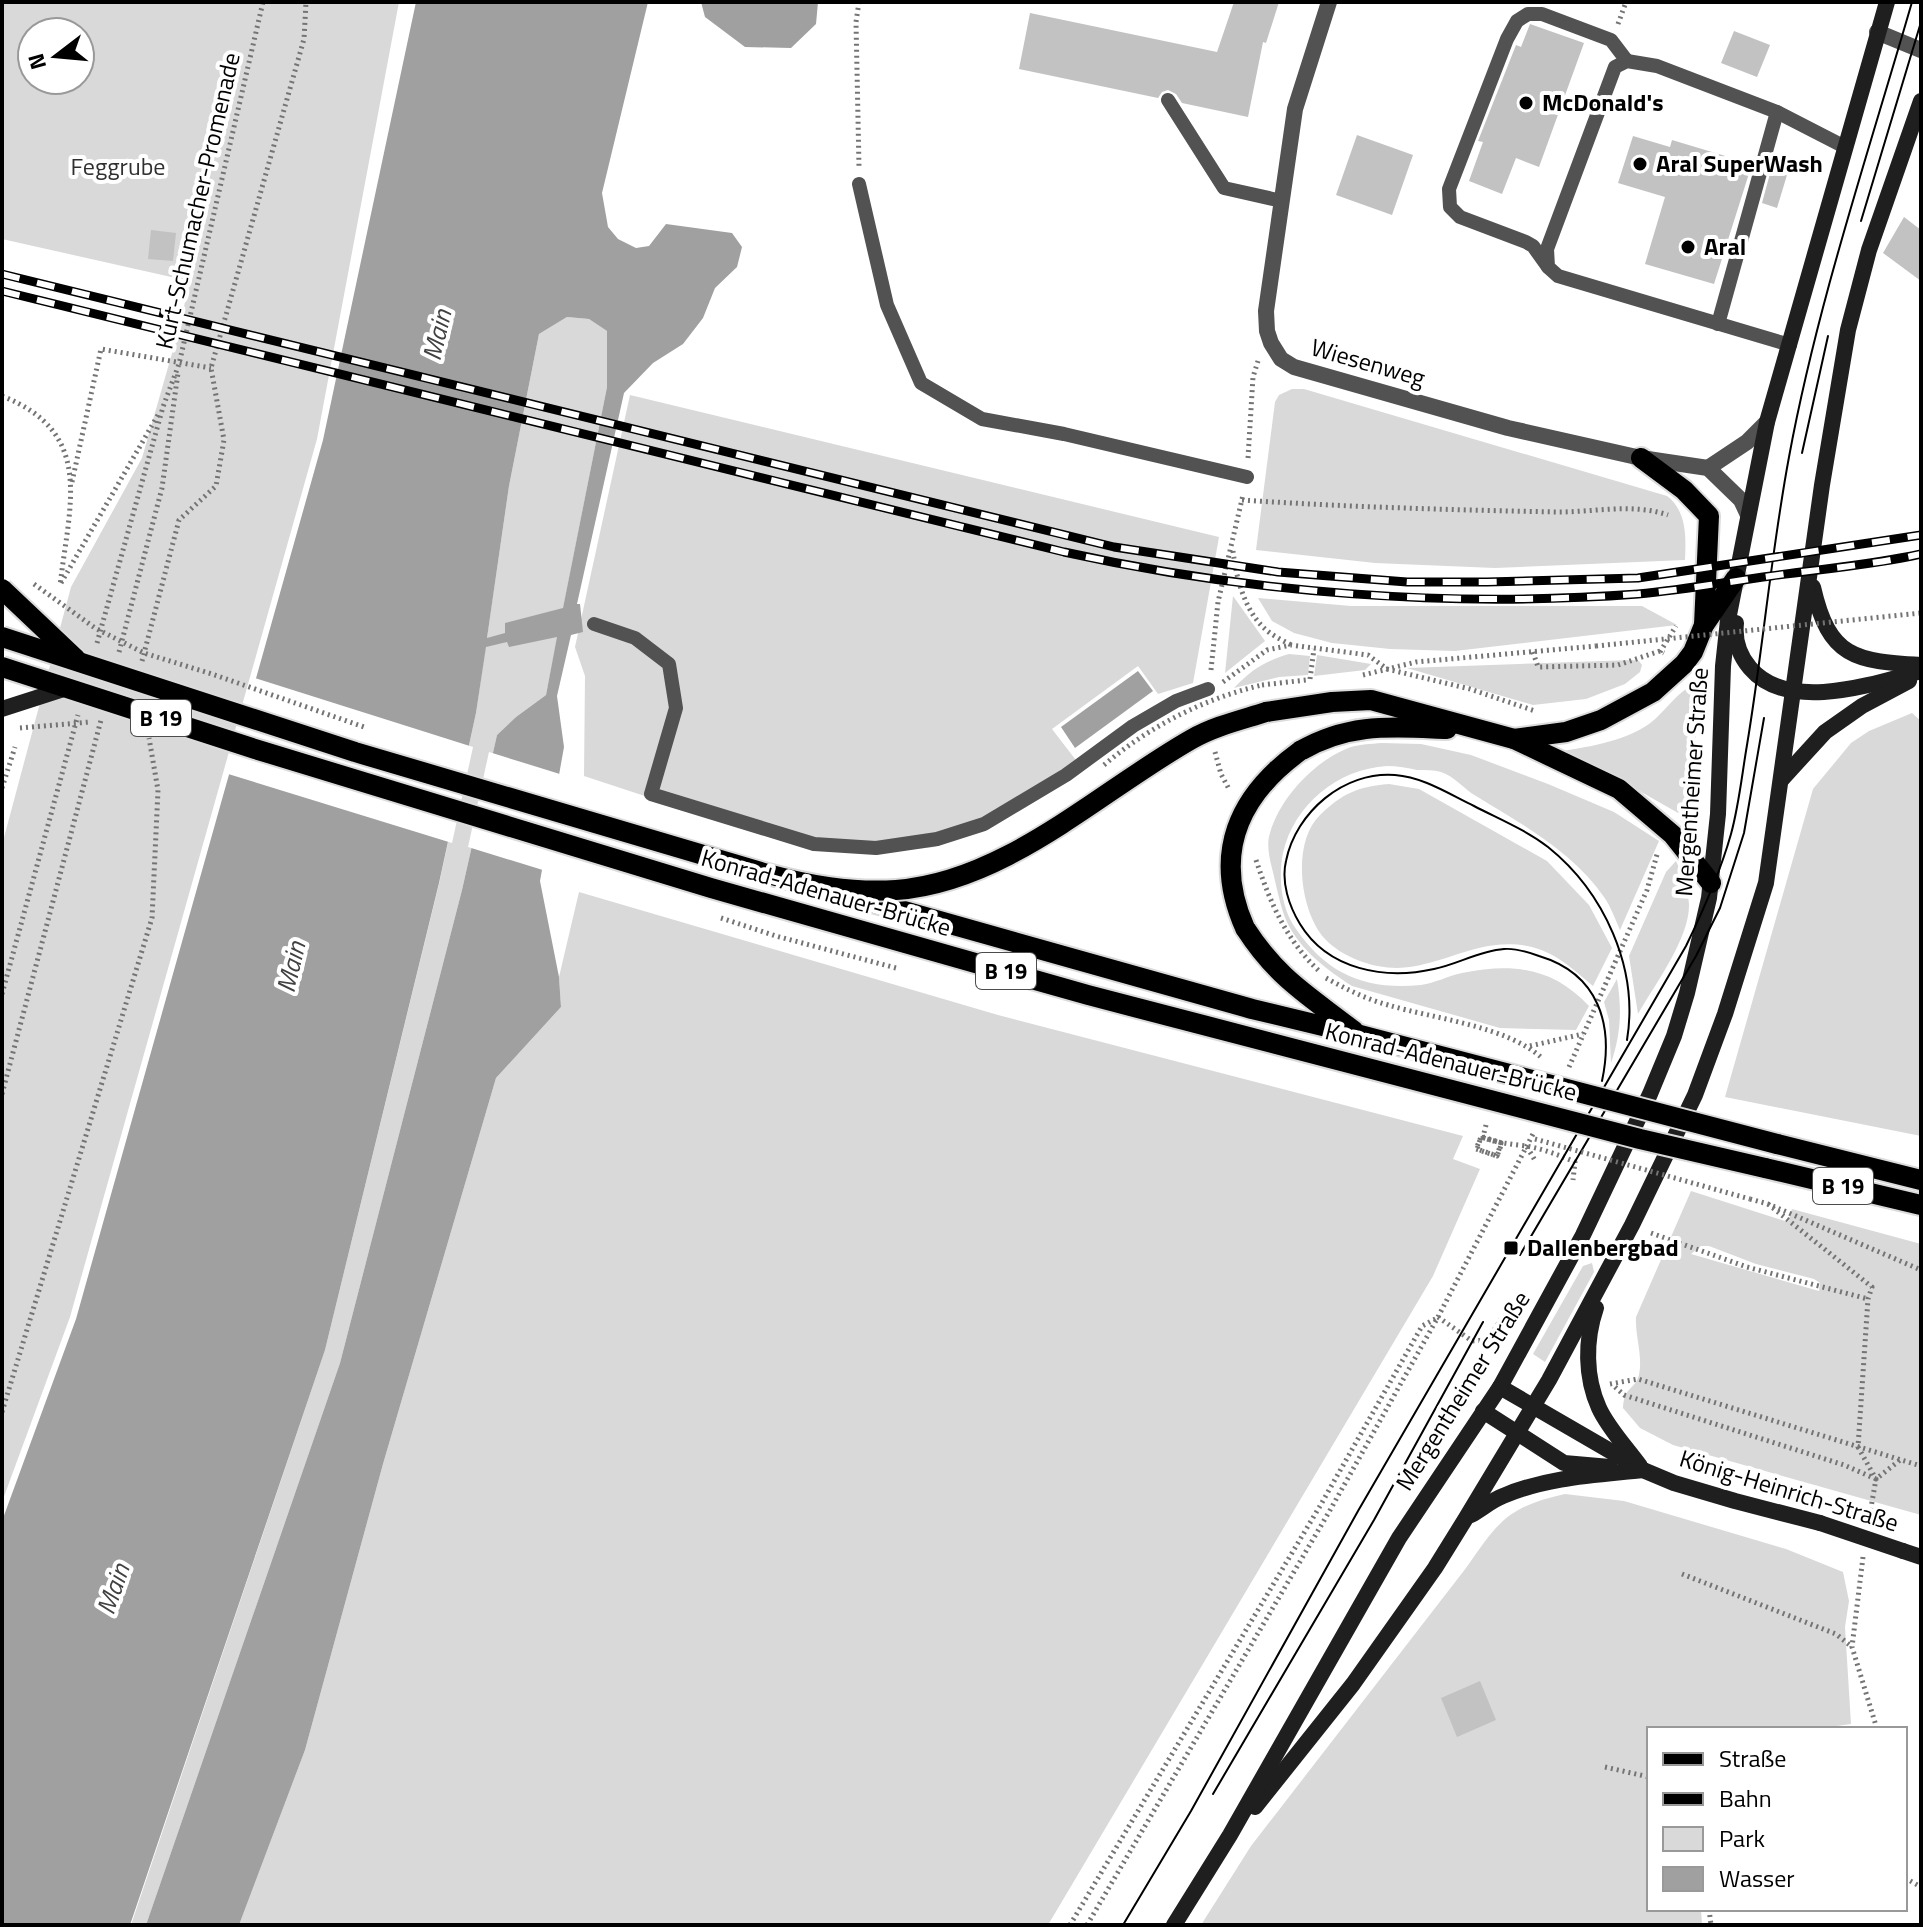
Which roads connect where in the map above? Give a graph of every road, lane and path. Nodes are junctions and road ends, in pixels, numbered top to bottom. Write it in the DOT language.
graph roads {
  1 [pos="263,2"];
  2 [pos="306,2"];
  3 [pos="859,2"];
  4 [pos="1329,2"];
  5 [pos="1626,2"];
  6 [pos="1887,2"];
  7 [pos="1616,28"];
  8 [pos="1877,32"];
  9 [pos="1921,50"];
  10 [pos="1627,61"];
  11 [pos="1168,100"];
  12 [pos="1921,101"];
  13 [pos="1777,112"];
  14 [pos="1845,147"];
  15 [pos="859,184"];
  16 [pos="1282,201"];
  17 [pos="1548,267"];
  18 [pos="1718,324"];
  19 [pos="1267,331"];
  20 [pos="1790,345"];
  21 [pos="179,364"];
  22 [pos="211,368"];
  23 [pos="2,396"];
  24 [pos="1767,422"];
  25 [pos="1641,458"];
  26 [pos="1708,468"];
  27 [pos="1247,477"];
  28 [pos="72,482"];
  29 [pos="1242,500"];
  30 [pos="1668,515"];
  31 [pos="1747,520"];
  32 [pos="1232,546"];
  33 [pos="1811,576"];
  34 [pos="25,578"];
  35 [pos="1736,578"];
  36 [pos="2,589"];
  37 [pos="1921,613"];
  38 [pos="594,624"];
  39 [pos="1676,625"];
  40 [pos="1704,625"];
  41 [pos="2,637"];
  42 [pos="1291,645"];
  43 [pos="1314,648"];
  44 [pos="1660,651"];
  45 [pos="1533,652"];
  46 [pos="118,655"];
  47 [pos="142,662"];
  48 [pos="1653,662"];
  49 [pos="1684,664"];
  50 [pos="82,665"];
  51 [pos="2,667"];
  52 [pos="1387,669"];
  53 [pos="1921,670"];
  54 [pos="1310,679"];
  55 [pos="1262,685"];
  56 [pos="67,688"];
  57 [pos="1208,689"];
  58 [pos="1794,693"];
  59 [pos="2,709"];
  60 [pos="1210,712"];
  61 [pos="1538,712"];
  62 [pos="102,715"];
  63 [pos="113,721"];
  64 [pos="17,729"];
  65 [pos="370,729"];
  66 [pos="1475,731"];
  67 [pos="148,733"];
  68 [pos="1514,739"];
  69 [pos="1214,743"];
  70 [pos="15,747"];
  71 [pos="1102,766"];
  72 [pos="1782,779"];
  73 [pos="2,788"];
  74 [pos="1233,796"];
  75 [pos="1673,835"];
  76 [pos="1255,856"];
  77 [pos="1711,883"];
  78 [pos="817,887"];
  79 [pos="1583,1034"];
  80 [pos="1360,1035"];
  81 [pos="1564,1079"];
  82 [pos="2,1094"];
  83 [pos="1486,1125"];
  84 [pos="1527,1146"];
  85 [pos="1536,1162"];
  86 [pos="1573,1180"];
  87 [pos="1921,1180"];
  88 [pos="1750,1199"];
  89 [pos="1768,1204"];
  90 [pos="1921,1205"];
  91 [pos="1632,1225"];
  92 [pos="1608,1270"];
  93 [pos="1921,1270"];
  94 [pos="1868,1299"];
  95 [pos="1438,1317"];
  96 [pos="1501,1319"];
  97 [pos="1488,1340"];
  98 [pos="1504,1352"];
  99 [pos="1500,1387"];
  100 [pos="1534,1408"];
  101 [pos="1483,1411"];
  102 [pos="2,1412"];
  103 [pos="1518,1434"];
  104 [pos="1858,1447"];
  105 [pos="1900,1460"];
  106 [pos="1921,1466"];
  107 [pos="1643,1470"];
  108 [pos="1876,1479"];
  109 [pos="1466,1518"];
  110 [pos="1869,1524"];
  111 [pos="1864,1551"];
  112 [pos="1921,1557"];
  113 [pos="1682,1574"];
  114 [pos="1852,1647"];
  115 [pos="1876,1727"];
  116 [pos="1605,1767"];
  117 [pos="1647,1777"];
  118 [pos="1230,1835"];
  119 [pos="1070,1925"];
  120 [pos="1087,1925"];
  121 [pos="1174,1925"];
  1 -- 21 [label="path, Kurt-Schumacher-Promenade"];
  2 -- 22 [label="path"];
  3 -- 15 [label="path"];
  4 -- 16 [label="street"];
  5 -- 7 [label="path"];
  6 -- 8 [label="main road, Mergentheimer Straße"];
  8 -- 9 [label="street"];
  8 -- 14 [label="main road, Mergentheimer Straße"];
  10 -- 13 [label="lane"];
  10 -- 17 [label="lane"];
  10 -- 17 [label="lane"];
  11 -- 16 [label="lane"];
  12 -- 33 [label="main road, Mergentheimer Straße"];
  13 -- 14 [label="lane"];
  13 -- 18 [label="lane"];
  14 -- 20 [label="main road, Mergentheimer Straße"];
  15 -- 27 [label="lane"];
  16 -- 19 [label="street"];
  17 -- 18 [label="lane"];
  18 -- 20 [label="lane"];
  19 -- 25 [label="street, Wiesenweg"];
  19 -- 27 [label="path"];
  20 -- 24 [label="main road, Mergentheimer Straße"];
  21 -- 22 [label="path"];
  21 -- 28 [label="path"];
  21 -- 28 [label="path, Kurt-Schumacher-Promenade"];
  21 -- 46 [label="path"];
  22 -- 47 [label="path"];
  23 -- 28 [label="path"];
  24 -- 26 [label="street"];
  24 -- 31 [label="main road, Mergentheimer Straße"];
  25 -- 26 [label="street, Wiesenweg"];
  25 -- 40 [label="main road"];
  26 -- 31 [label="street"];
  27 -- 29 [label="path"];
  29 -- 30 [label="path"];
  29 -- 32 [label="path"];
  31 -- 35 [label="main road, Mergentheimer Straße"];
  31 -- 58 [label="main road, Mergentheimer Straße"];
  32 -- 42 [label="path"];
  32 -- 57 [label="path"];
  33 -- 53 [label="main road"];
  33 -- 58 [label="main road, Mergentheimer Straße"];
  34 -- 65 [label="path, bridge"];
  35 -- 40 [label="main road"];
  35 -- 77 [label="main road, Mergentheimer Straße"];
  36 -- 50 [label="main road, bridge"];
  37 -- 45 [label="path, bridge"];
  38 -- 57 [label="lane"];
  39 -- 44 [label="path"];
  40 -- 49 [label="main road"];
  41 -- 50 [label="main road, B 19, bridge"];
  42 -- 43 [label="path"];
  42 -- 60 [label="path"];
  43 -- 52 [label="path"];
  43 -- 54 [label="path"];
  44 -- 45 [label="path"];
  44 -- 48 [label="path"];
  44 -- 49 [label="path"];
  45 -- 52 [label="path"];
  49 -- 68 [label="main road"];
  50 -- 78 [label="main road, Konrad-Adenauer-Brücke / B 19, bridge"];
  51 -- 56 [label="main road, B 19, bridge"];
  52 -- 61 [label="path"];
  53 -- 58 [label="main road"];
  53 -- 72 [label="main road"];
  55 -- 71 [label="path, bridge"];
  56 -- 59 [label="main road, bridge"];
  56 -- 90 [label="main road, Konrad-Adenauer-Brücke / B 19, bridge"];
  58 -- 72 [label="main road, Mergentheimer Straße"];
  62 -- 82 [label="path"];
  63 -- 64 [label="path, bridge"];
  66 -- 68 [label="main road"];
  66 -- 78 [label="main road, bridge"];
  66 -- 80 [label="main road, bridge"];
  67 -- 102 [label="path"];
  68 -- 75 [label="main road"];
  69 -- 74 [label="path"];
  70 -- 73 [label="path"];
  72 -- 91 [label="main road, Mergentheimer Straße"];
  75 -- 77 [label="main road"];
  75 -- 79 [label="path"];
  76 -- 79 [label="path"];
  77 -- 99 [label="main road, Mergentheimer Straße"];
  78 -- 80 [label="main road, B 19, bridge"];
  79 -- 81 [label="path"];
  80 -- 87 [label="main road, B 19, bridge"];
  83 -- 84 [label="path"];
  84 -- 85 [label="path"];
  84 -- 86 [label="path"];
  84 -- 95 [label="path"];
  88 -- 89 [label="path"];
  89 -- 93 [label="path"];
  89 -- 94 [label="path"];
  91 -- 92 [label="main road, Mergentheimer Straße"];
  91 -- 94 [label="path"];
  92 -- 100 [label="main road, Mergentheimer Straße"];
  92 -- 107 [label="main road, König-Heinrich-Straße"];
  94 -- 104 [label="path"];
  95 -- 97 [label="path"];
  95 -- 119 [label="path"];
  95 -- 120 [label="path"];
  96 -- 97 [label="path"];
  97 -- 98 [label="path"];
  99 -- 100 [label="main road, König-Heinrich-Straße"];
  99 -- 101 [label="main road, Mergentheimer Straße"];
  100 -- 103 [label="main road, Mergentheimer Straße"];
  100 -- 107 [label="main road, König-Heinrich-Straße"];
  101 -- 103 [label="main road, König-Heinrich-Straße"];
  101 -- 118 [label="main road, Mergentheimer Straße"];
  103 -- 107 [label="main road, König-Heinrich-Straße"];
  103 -- 109 [label="main road, Mergentheimer Straße"];
  104 -- 105 [label="path"];
  104 -- 108 [label="path"];
  104 -- 108 [label="path"];
  105 -- 106 [label="path"];
  105 -- 108 [label="path"];
  107 -- 109 [label="main road"];
  107 -- 112 [label="main road, König-Heinrich-Straße, bridge"];
  108 -- 110 [label="path"];
  109 -- 118 [label="main road, Mergentheimer Straße"];
  111 -- 114 [label="path"];
  113 -- 114 [label="path"];
  114 -- 115 [label="path"];
  116 -- 117 [label="path"];
  118 -- 121 [label="main road, Mergentheimer Straße"];
}
